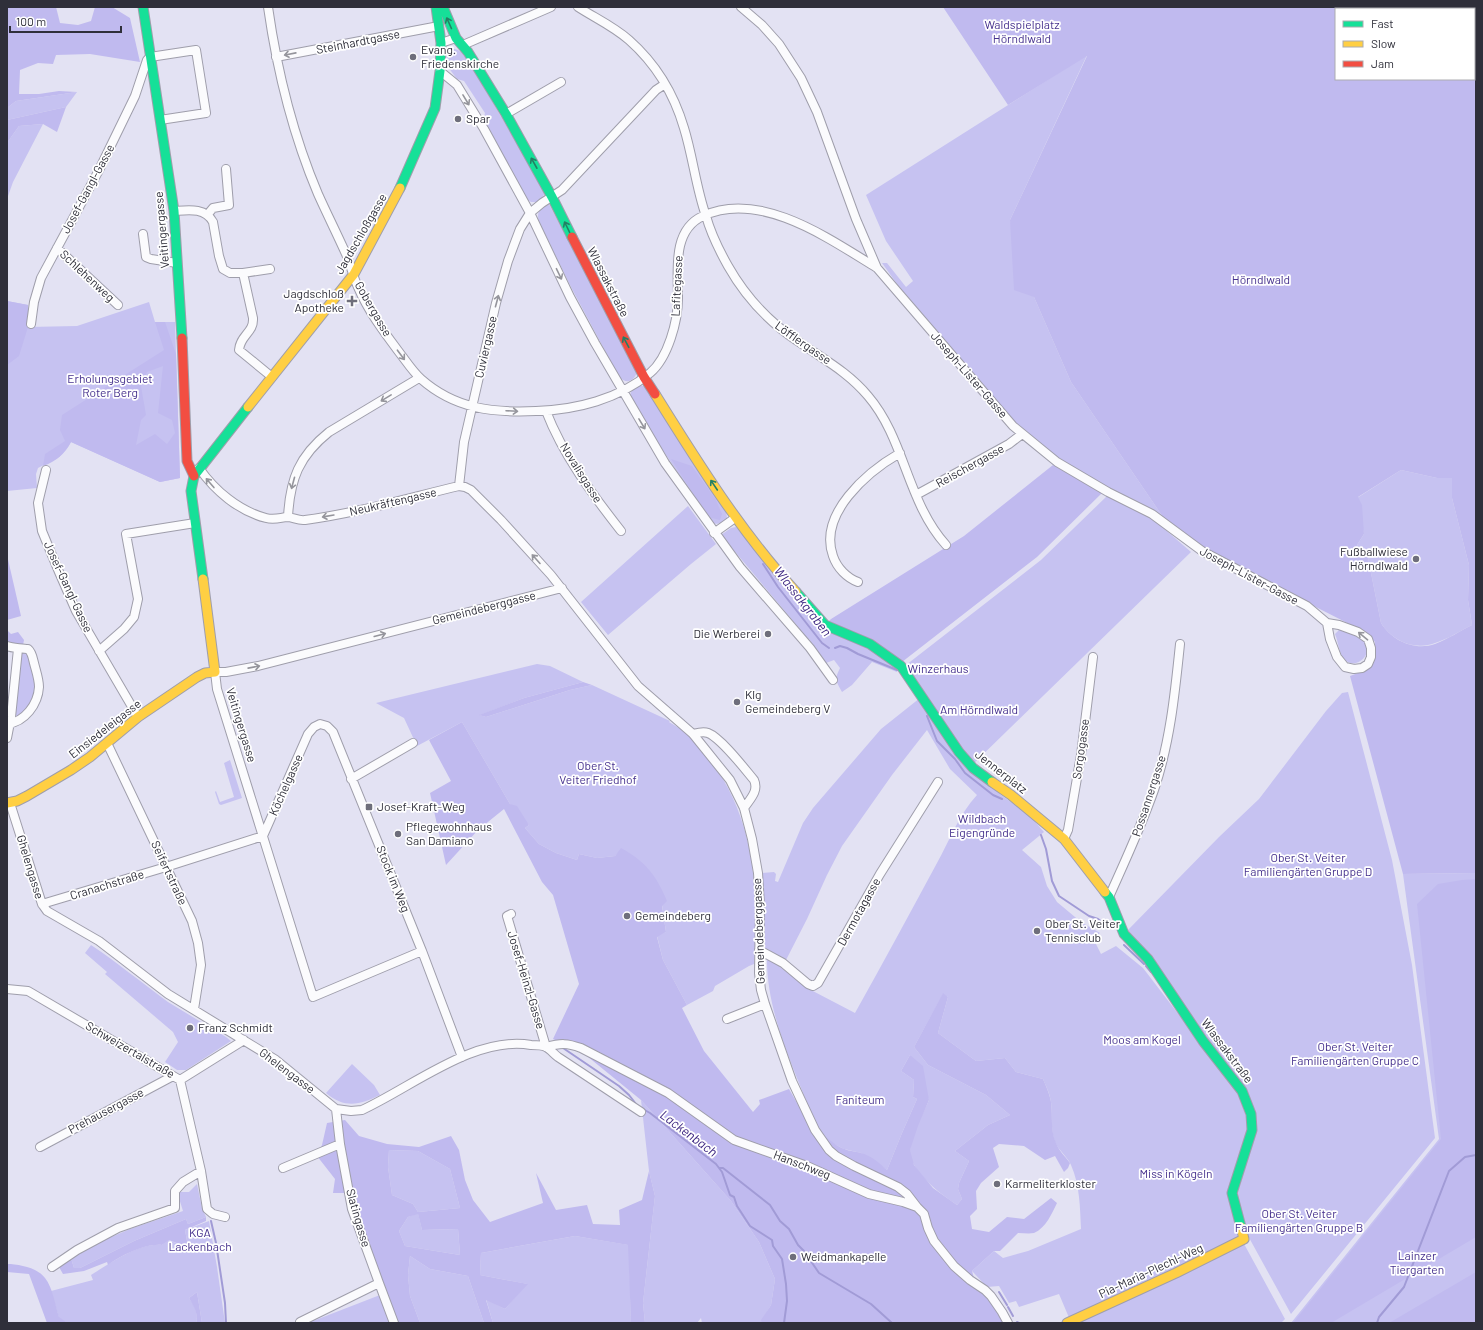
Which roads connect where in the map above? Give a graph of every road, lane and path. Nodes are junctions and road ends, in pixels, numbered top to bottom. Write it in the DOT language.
graph roads {
  1 [pos="143,7"];
  2 [pos="268,7"];
  3 [pos="436,7"];
  4 [pos="443,7"];
  5 [pos="551,7"];
  6 [pos="578,7"];
  7 [pos="740,7"];
  8 [pos="439,26"];
  9 [pos="456,38"];
  10 [pos="441,43"];
  11 [pos="463,45"];
  12 [pos="150,57"];
  13 [pos="276,57"];
  14 [pos="440,71"];
  15 [pos="561,82"];
  16 [pos="665,84"];
  17 [pos="506,114"];
  18 [pos="160,120"];
  19 [pos="226,168"];
  20 [pos="552,197"];
  21 [pos="174,211"];
  22 [pos="530,213"];
  23 [pos="208,214"];
  24 [pos="705,215"];
  25 [pos="143,234"];
  26 [pos="57,248"];
  27 [pos="177,263"];
  28 [pos="877,268"];
  29 [pos="270,269"];
  30 [pos="243,273"];
  31 [pos="354,274"];
  32 [pos="118,305"];
  33 [pos="31,324"];
  34 [pos="272,377"];
  35 [pos="644,377"];
  36 [pos="420,378"];
  37 [pos="622,391"];
  38 [pos="472,407"];
  39 [pos="546,411"];
  40 [pos="1022,434"];
  41 [pos="900,453"];
  42 [pos="46,470"];
  43 [pos="196,472"];
  44 [pos="459,486"];
  45 [pos="916,495"];
  46 [pos="288,517"];
  47 [pos="736,518"];
  48 [pos="195,523"];
  49 [pos="621,531"];
  50 [pos="714,533"];
  51 [pos="946,545"];
  52 [pos="858,582"];
  53 [pos="562,588"];
  54 [pos="1327,623"];
  55 [pos="824,625"];
  56 [pos="1180,644"];
  57 [pos="7,646"];
  58 [pos="18,649"];
  59 [pos="99,651"];
  60 [pos="1093,657"];
  61 [pos="215,672"];
  62 [pos="833,680"];
  63 [pos="138,717"];
  64 [pos="8,724"];
  65 [pos="308,734"];
  66 [pos="693,734"];
  67 [pos="7,738"];
  68 [pos="107,743"];
  69 [pos="413,743"];
  70 [pos="351,779"];
  71 [pos="938,782"];
  72 [pos="9,803"];
  73 [pos="744,808"];
  74 [pos="263,836"];
  75 [pos="1064,839"];
  76 [pos="166,867"];
  77 [pos="1109,897"];
  78 [pos="42,904"];
  79 [pos="511,914"];
  80 [pos="760,950"];
  81 [pos="422,951"];
  82 [pos="7,989"];
  83 [pos="765,1004"];
  84 [pos="194,1009"];
  85 [pos="727,1019"];
  86 [pos="244,1040"];
  87 [pos="546,1047"];
  88 [pos="462,1057"];
  89 [pos="176,1078"];
  90 [pos="336,1109"];
  91 [pos="641,1112"];
  92 [pos="340,1144"];
  93 [pos="40,1147"];
  94 [pos="283,1168"];
  95 [pos="201,1171"];
  96 [pos="918,1207"];
  97 [pos="225,1217"];
  98 [pos="1244,1239"];
  99 [pos="52,1267"];
  100 [pos="378,1283"];
  101 [pos="300,1322"];
  102 [pos="394,1323"];
  103 [pos="1008,1323"];
  104 [pos="1067,1323"];
  1 -- 12 [label="street, Veitingergasse"];
  2 -- 13 [label="street, Gobergasse"];
  3 -- 8 [label="street, Jagdschloßgasse"];
  9 -- 4 [label="street, Wlassakstraße, one-way"];
  5 -- 11 [label="street"];
  6 -- 16 [label="street, Löfflergasse"];
  7 -- 28 [label="street, Joseph-Lister-Gasse"];
  8 -- 10 [label="street, Jagdschloßgasse"];
  8 -- 13 [label="street, Steinhardtgasse, one-way"];
  9 -- 10 [label="street"];
  9 -- 11 [label="street, Wlassakstraße"];
  10 -- 14 [label="street, Jagdschloßgasse"];
  11 -- 17 [label="street, Wlassakstraße"];
  12 -- 18 [label="street, Veitingergasse"];
  12 -- 18 [label="street"];
  12 -- 26 [label="street, Josef-Gangl-Gasse"];
  13 -- 31 [label="street, Gobergasse"];
  14 -- 22 [label="street, one-way"];
  14 -- 31 [label="street, Jagdschloßgasse"];
  15 -- 17 [label="street"];
  16 -- 20 [label="street"];
  16 -- 24 [label="street, Löfflergasse"];
  20 -- 17 [label="street, Wlassakstraße, one-way"];
  18 -- 21 [label="street, Veitingergasse"];
  19 -- 23 [label="street"];
  20 -- 22 [label="street"];
  35 -- 20 [label="street, Wlassakstraße, one-way"];
  21 -- 23 [label="street"];
  21 -- 27 [label="street, Veitingergasse"];
  22 -- 37 [label="street, one-way"];
  38 -- 22 [label="street, Cuviergasse, one-way"];
  23 -- 30 [label="street"];
  24 -- 28 [label="street, Lafitegasse"];
  24 -- 35 [label="street, Lafitegasse"];
  24 -- 41 [label="street, Löfflergasse"];
  25 -- 27 [label="street"];
  26 -- 32 [label="street, Schlehenweg"];
  26 -- 33 [label="street, Josef-Gangl-Gasse"];
  27 -- 43 [label="street, Veitingergasse"];
  28 -- 40 [label="street, Joseph-Lister-Gasse"];
  29 -- 30 [label="street"];
  30 -- 34 [label="street"];
  31 -- 34 [label="street, Jagdschloßgasse"];
  31 -- 36 [label="street, Gobergasse, one-way"];
  34 -- 43 [label="street, Jagdschloßgasse"];
  35 -- 37 [label="street"];
  47 -- 35 [label="street, Wlassakstraße, one-way"];
  36 -- 38 [label="street, Gobergasse"];
  36 -- 46 [label="street, one-way"];
  37 -- 39 [label="street, Gobergasse"];
  37 -- 50 [label="street, one-way"];
  38 -- 39 [label="street, Gobergasse, one-way"];
  38 -- 44 [label="street, Cuviergasse"];
  39 -- 49 [label="street, Novalisgasse"];
  40 -- 45 [label="street, Reischergasse"];
  40 -- 54 [label="street, Joseph-Lister-Gasse"];
  41 -- 45 [label="street, Löfflergasse"];
  41 -- 52 [label="street"];
  42 -- 59 [label="street, Josef-Gangl-Gasse"];
  46 -- 43 [label="street, Neukräftengasse, one-way"];
  43 -- 48 [label="street, Veitingergasse"];
  44 -- 46 [label="street, Neukräftengasse, one-way"];
  53 -- 44 [label="street, one-way"];
  45 -- 51 [label="street, Löfflergasse"];
  47 -- 50 [label="street"];
  47 -- 55 [label="street, Wlassakstraße"];
  48 -- 59 [label="street"];
  48 -- 61 [label="street, Veitingergasse"];
  50 -- 62 [label="street"];
  61 -- 53 [label="street, Gemeindeberggasse, one-way"];
  53 -- 66 [label="street, Gemeindeberggasse"];
  54 -- 54 [label="street, Joseph-Lister-Gasse, one-way"];
  55 -- 75 [label="street, Jennerplatz"];
  56 -- 77 [label="street, Possannergasse"];
  57 -- 58 [label="street"];
  58 -- 64 [label="street"];
  58 -- 64 [label="street"];
  59 -- 63 [label="street, Josef-Gangl-Gasse"];
  60 -- 75 [label="street, Sorgogasse"];
  61 -- 63 [label="street, Einsiedeleigasse"];
  61 -- 74 [label="street, Veitingergasse"];
  63 -- 68 [label="street, Einsiedeleigasse"];
  64 -- 67 [label="street"];
  65 -- 70 [label="street, Stock im Weg"];
  65 -- 74 [label="street, Köchelgasse"];
  66 -- 73 [label="street, Gemeindeberggasse"];
  66 -- 73 [label="street"];
  68 -- 72 [label="street, Einsiedeleigasse"];
  68 -- 76 [label="street, Seifertstraße"];
  69 -- 70 [label="street"];
  70 -- 81 [label="street, Stock im Weg"];
  71 -- 80 [label="street, Dermotagasse"];
  72 -- 78 [label="street, Ghelengasse"];
  73 -- 80 [label="street, Gemeindeberggasse"];
  74 -- 76 [label="street, Cranachstraße"];
  74 -- 81 [label="street, Veitingergasse"];
  75 -- 77 [label="street, Jennerplatz"];
  76 -- 78 [label="street, Cranachstraße"];
  76 -- 84 [label="street, Seifertstraße"];
  77 -- 98 [label="street, Wlassakstraße"];
  78 -- 84 [label="street, Ghelengasse"];
  79 -- 87 [label="street, Josef-Heinzl-Gasse"];
  80 -- 83 [label="street, Gemeindeberggasse"];
  81 -- 88 [label="street, Stock im Weg"];
  82 -- 89 [label="street, Schweizertalstraße"];
  83 -- 85 [label="street"];
  83 -- 96 [label="street, Gemeindeberggasse"];
  84 -- 86 [label="street, Ghelengasse"];
  86 -- 89 [label="street, Prehausergasse"];
  86 -- 90 [label="street, Ghelengasse"];
  87 -- 88 [label="street"];
  87 -- 91 [label="street"];
  87 -- 96 [label="street, Hanschweg"];
  88 -- 90 [label="street"];
  89 -- 93 [label="street, Prehausergasse"];
  89 -- 95 [label="street, Schweizertalstraße"];
  90 -- 92 [label="street, Slatingasse"];
  92 -- 94 [label="street"];
  92 -- 100 [label="street, Slatingasse"];
  95 -- 97 [label="street, Schweizertalstraße"];
  95 -- 99 [label="street"];
  96 -- 103 [label="street"];
  98 -- 104 [label="street, Pia-Maria-Plechl-Weg"];
  100 -- 101 [label="street"];
  100 -- 102 [label="street, Slatingasse"];
}
